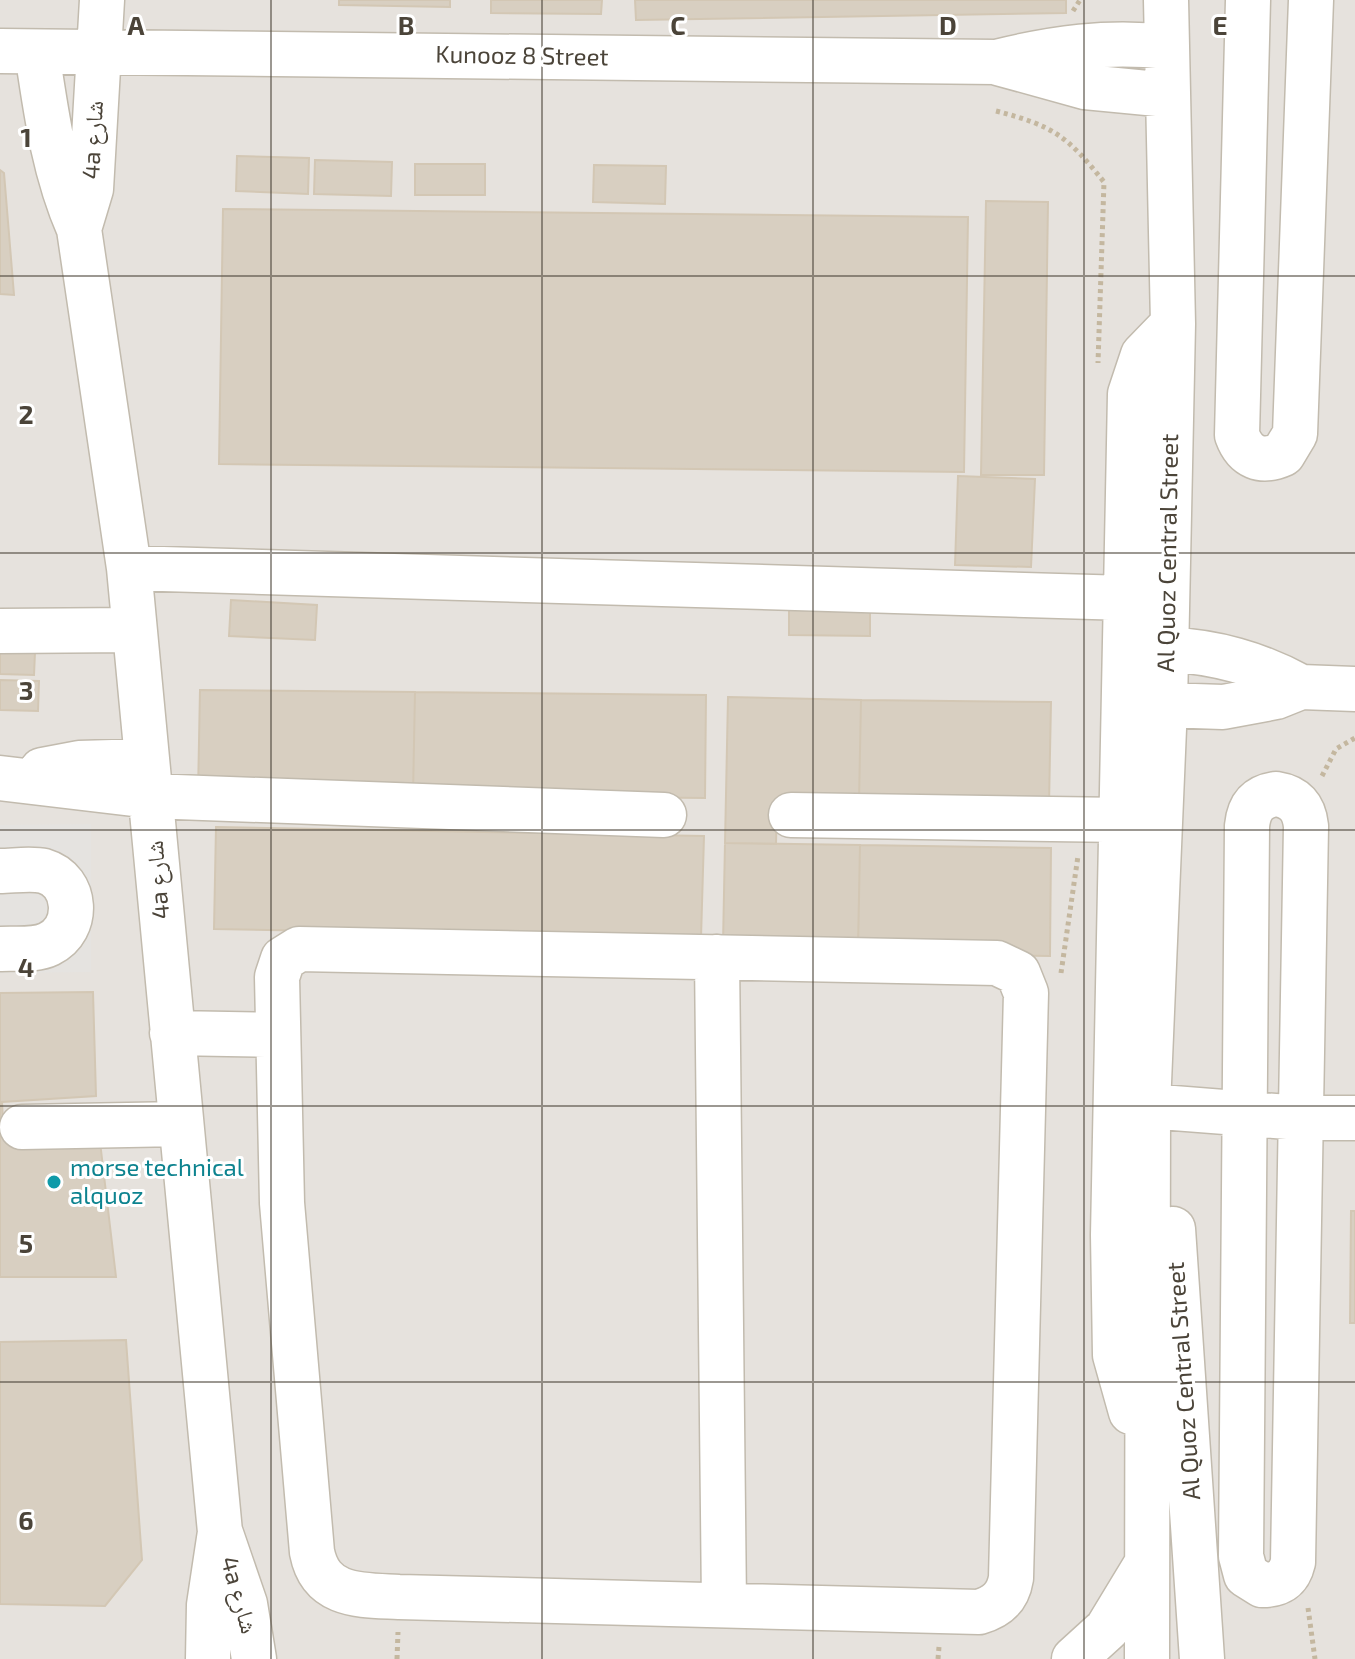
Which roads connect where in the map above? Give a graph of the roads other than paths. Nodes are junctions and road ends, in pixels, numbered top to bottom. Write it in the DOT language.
graph roads {
  1 [pos="102,0"];
  2 [pos="1166,0"];
  3 [pos="1248,0"];
  4 [pos="1311,0"];
  5 [pos="1167,47"];
  6 [pos="98,50"];
  7 [pos="18,52"];
  8 [pos="996,62"];
  9 [pos="1168,95"];
  10 [pos="79,229"];
  11 [pos="1173,324"];
  12 [pos="1170,452"];
  13 [pos="1249,455"];
  14 [pos="1127,598"];
  15 [pos="132,600"];
  16 [pos="0,607"];
  17 [pos="0,631"];
  18 [pos="1166,649"];
  19 [pos="1301,687"];
  20 [pos="1355,689"];
  21 [pos="1165,705"];
  22 [pos="6,778"];
  23 [pos="148,779"];
  24 [pos="664,815"];
  25 [pos="791,815"];
  26 [pos="1103,820"];
  27 [pos="0,871"];
  28 [pos="0,949"];
  29 [pos="717,957"];
  30 [pos="172,1033"];
  31 [pos="277,1035"];
  32 [pos="1148,1106"];
  33 [pos="1245,1113"];
  34 [pos="1301,1118"];
  35 [pos="1355,1118"];
  36 [pos="181,1124"];
  37 [pos="22,1127"];
  38 [pos="1145,1440"];
  39 [pos="220,1532"];
  40 [pos="1148,1560"];
  41 [pos="724,1605"];
  42 [pos="208,1659"];
  43 [pos="254,1659"];
  44 [pos="1074,1659"];
  45 [pos="1147,1659"];
  46 [pos="1202,1659"];
  1 -- 6 [label="street, 4a شارع"];
  2 -- 5 [label="street, Al Quoz Central Street"];
  3 -- 13 [label="street"];
  4 -- 13 [label="street"];
  5 -- 8 [label="street, Kunooz 8 Street"];
  5 -- 9 [label="street, Al Quoz Central Street"];
  6 -- 7 [label="street, Kunooz 8 Street"];
  6 -- 8 [label="street, Kunooz 8 Street"];
  6 -- 10 [label="street, 4a شارع"];
  7 -- 10 [label="street, 4a شارع"];
  8 -- 9 [label="street, Kunooz 8 Street"];
  9 -- 11 [label="street, Al Quoz Central Street"];
  10 -- 15 [label="street, 4a شارع"];
  11 -- 12 [label="street, Al Quoz Central Street"];
  11 -- 14 [label="street"];
  12 -- 13 [label="street"];
  12 -- 18 [label="street, Al Quoz Central Street"];
  14 -- 15 [label="street"];
  14 -- 26 [label="street"];
  15 -- 16 [label="street"];
  15 -- 17 [label="street"];
  15 -- 23 [label="street, 4a شارع"];
  18 -- 19 [label="street"];
  18 -- 21 [label="street, Al Quoz Central Street"];
  19 -- 20 [label="street"];
  19 -- 21 [label="street"];
  21 -- 32 [label="street, Al Quoz Central Street"];
  22 -- 23 [label="street"];
  23 -- 24 [label="street"];
  23 -- 30 [label="street, 4a شارع"];
  25 -- 26 [label="street"];
  26 -- 38 [label="street"];
  27 -- 28 [label="street"];
  29 -- 31 [label="street"];
  29 -- 41 [label="street"];
  29 -- 41 [label="street"];
  30 -- 31 [label="street"];
  30 -- 36 [label="street, 4a شارع"];
  31 -- 41 [label="street"];
  32 -- 33 [label="street"];
  32 -- 38 [label="street, Al Quoz Central Street"];
  32 -- 46 [label="street, Al Quoz Central Street"];
  33 -- 34 [label="street"];
  33 -- 34 [label="street"];
  33 -- 34 [label="street"];
  34 -- 35 [label="street"];
  36 -- 37 [label="street"];
  36 -- 39 [label="street, 4a شارع"];
  38 -- 40 [label="street, Al Quoz Central Street"];
  39 -- 42 [label="street, 4a شارع"];
  39 -- 43 [label="street, 4a شارع"];
  40 -- 44 [label="street"];
  40 -- 45 [label="street, Al Quoz Central Street"];
}
